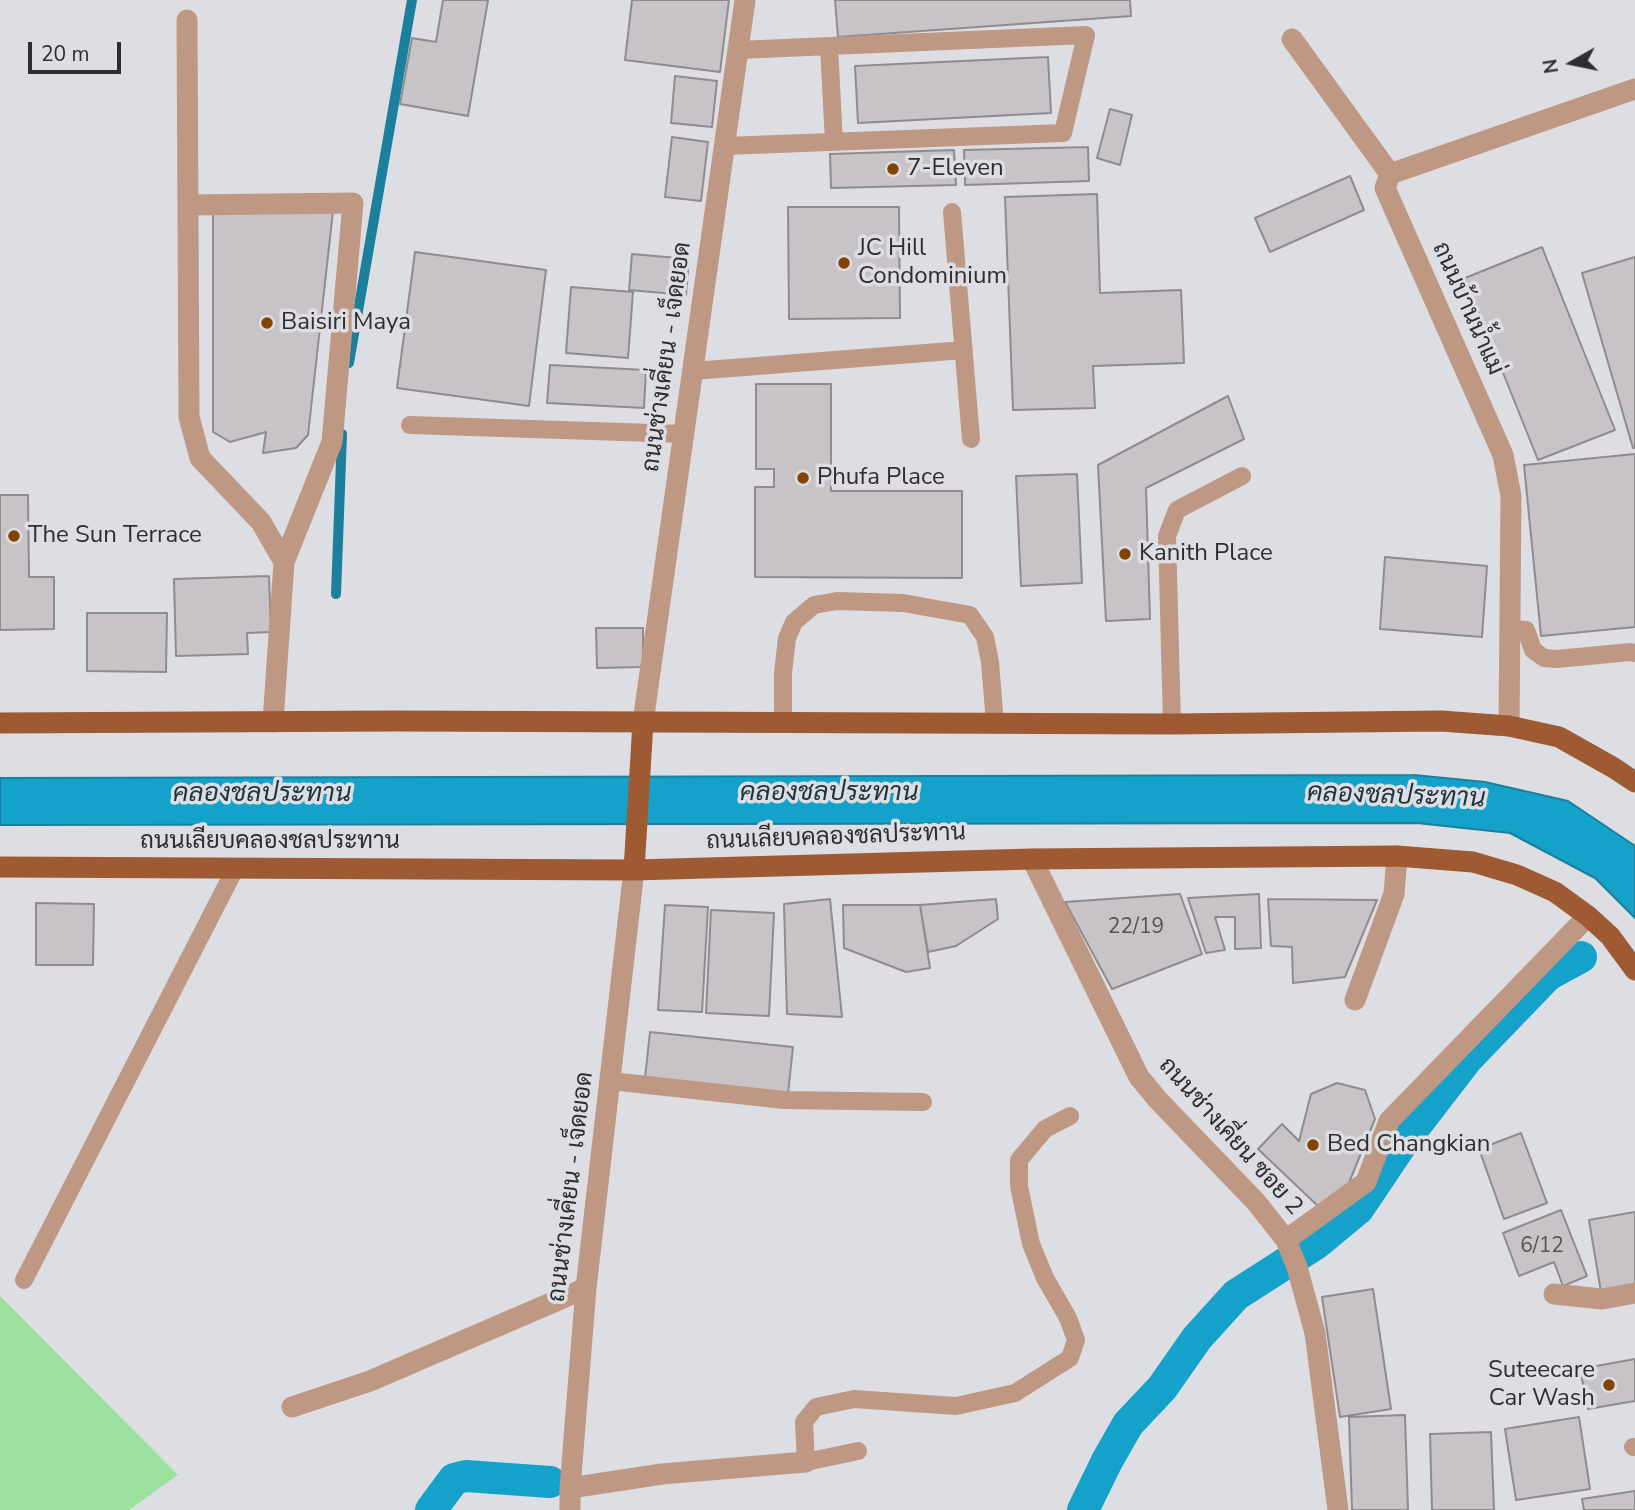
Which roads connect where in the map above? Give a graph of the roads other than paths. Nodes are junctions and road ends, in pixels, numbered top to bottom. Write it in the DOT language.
graph roads {
  1 [pos="745,0"];
  2 [pos="187,20"];
  3 [pos="1292,39"];
  4 [pos="829,47"];
  5 [pos="738,50"];
  6 [pos="1635,89"];
  7 [pos="834,142"];
  8 [pos="725,146"];
  9 [pos="1390,174"];
  10 [pos="189,205"];
  11 [pos="952,212"];
  12 [pos="964,349"];
  13 [pos="693,371"];
  14 [pos="411,425"];
  15 [pos="683,434"];
  16 [pos="971,439"];
  17 [pos="1242,476"];
  18 [pos="284,562"];
  19 [pos="1510,629"];
  20 [pos="1635,653"];
  21 [pos="273,722"];
  22 [pos="643,722"];
  23 [pos="0,723"];
  24 [pos="783,723"];
  25 [pos="995,724"];
  26 [pos="1172,724"];
  27 [pos="1510,726"];
  28 [pos="1635,782"];
  29 [pos="1397,856"];
  30 [pos="1032,859"];
  31 [pos="0,867"];
  32 [pos="235,869"];
  33 [pos="634,870"];
  34 [pos="1588,916"];
  35 [pos="1635,970"];
  36 [pos="1355,1000"];
  37 [pos="611,1081"];
  38 [pos="923,1102"];
  39 [pos="1070,1116"];
  40 [pos="1286,1240"];
  41 [pos="24,1279"];
  42 [pos="586,1288"];
  43 [pos="1635,1293"];
  44 [pos="1554,1294"];
  45 [pos="292,1407"];
  46 [pos="858,1451"];
  47 [pos="806,1462"];
  48 [pos="570,1488"];
  49 [pos="570,1510"];
  50 [pos="1338,1510"];
  1 -- 5 [label="street, ถนนช่างเคี่ยน - เจ็ดยอด"];
  2 -- 10 [label="street"];
  3 -- 9 [label="street"];
  4 -- 5 [label="lane"];
  4 -- 7 [label="lane"];
  4 -- 7 [label="lane"];
  5 -- 8 [label="street, ถนนช่างเคี่ยน - เจ็ดยอด"];
  6 -- 9 [label="street"];
  7 -- 8 [label="lane"];
  8 -- 13 [label="street, ถนนช่างเคี่ยน - เจ็ดยอด"];
  9 -- 19 [label="street, ถนนบ้านน้ำแม่"];
  10 -- 18 [label="street"];
  10 -- 18 [label="street"];
  11 -- 12 [label="lane"];
  12 -- 13 [label="lane"];
  12 -- 16 [label="lane"];
  13 -- 15 [label="street, ถนนช่างเคี่ยน - เจ็ดยอด"];
  14 -- 15 [label="lane"];
  15 -- 22 [label="street, ถนนช่างเคี่ยน - เจ็ดยอด"];
  17 -- 26 [label="lane"];
  18 -- 21 [label="street"];
  19 -- 20 [label="lane"];
  19 -- 27 [label="street, ถนนบ้านน้ำแม่"];
  21 -- 22 [label="main road"];
  21 -- 23 [label="main road"];
  22 -- 24 [label="main road"];
  22 -- 33 [label="main road"];
  24 -- 25 [label="main road"];
  24 -- 25 [label="lane"];
  25 -- 26 [label="main road"];
  26 -- 27 [label="main road"];
  27 -- 28 [label="main road"];
  29 -- 30 [label="main road, ถนนเลียบคลองชลประทาน"];
  29 -- 34 [label="main road, ถนนเลียบคลองชลประทาน"];
  29 -- 36 [label="street"];
  30 -- 33 [label="main road, ถนนเลียบคลองชลประทาน"];
  30 -- 40 [label="street, ถนนช่างเคี่ยน ซอย 2"];
  31 -- 32 [label="main road, ถนนเลียบคลองชลประทาน"];
  32 -- 33 [label="main road, ถนนเลียบคลองชลประทาน"];
  32 -- 41 [label="lane"];
  33 -- 37 [label="street, ถนนช่างเคี่ยน - เจ็ดยอด"];
  34 -- 35 [label="main road, ถนนเลียบคลองชลประทาน"];
  34 -- 40 [label="street"];
  37 -- 38 [label="lane"];
  37 -- 42 [label="street, ถนนช่างเคี่ยน - เจ็ดยอด"];
  39 -- 47 [label="lane"];
  40 -- 50 [label="street, ถนนช่างเคี่ยน ซอย 2"];
  42 -- 45 [label="street"];
  42 -- 48 [label="street, ถนนช่างเคี่ยน - เจ็ดยอด"];
  43 -- 44 [label="street"];
  46 -- 47 [label="lane"];
  47 -- 48 [label="street"];
  48 -- 49 [label="street, ถนนช่างเคี่ยน - เจ็ดยอด"];
}
